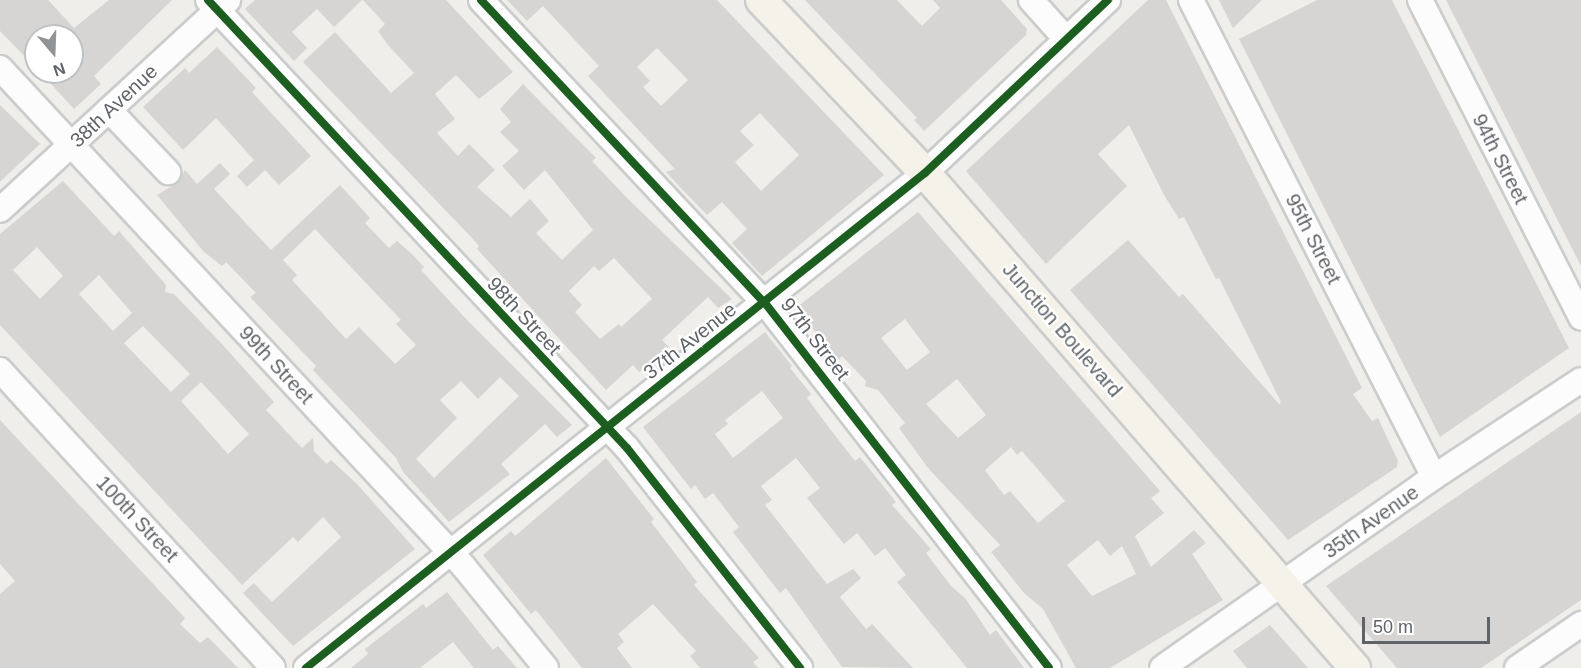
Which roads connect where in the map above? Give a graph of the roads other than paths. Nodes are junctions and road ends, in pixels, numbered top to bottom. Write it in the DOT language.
graph roads {
  1 [pos="481,0"];
  2 [pos="761,0"];
  3 [pos="1031,0"];
  4 [pos="1108,0"];
  5 [pos="1191,0"];
  6 [pos="1420,0"];
  7 [pos="218,3"];
  8 [pos="1066,39"];
  9 [pos="0,68"];
  10 [pos="109,110"];
  11 [pos="72,145"];
  12 [pos="168,172"];
  13 [pos="925,173"];
  14 [pos="0,210"];
  15 [pos="765,303"];
  16 [pos="1581,318"];
  17 [pos="0,370"];
  18 [pos="1581,380"];
  19 [pos="607,428"];
  20 [pos="1434,477"];
  21 [pos="451,554"];
  22 [pos="1284,584"];
  23 [pos="1581,624"];
  24 [pos="273,668"];
  25 [pos="306,668"];
  26 [pos="546,668"];
  27 [pos="800,668"];
  28 [pos="1049,668"];
  29 [pos="1162,668"];
  30 [pos="1355,668"];
  31 [pos="1517,668"];
  1 -- 15 [label="street, 97th Street"];
  2 -- 13 [label="main road, Junction Boulevard"];
  3 -- 8 [label="street"];
  4 -- 8 [label="street, 37th Avenue"];
  5 -- 20 [label="street, 95th Street"];
  6 -- 16 [label="street, 94th Street"];
  7 -- 10 [label="street, 38th Avenue"];
  7 -- 19 [label="street, 98th Street"];
  8 -- 13 [label="street, 37th Avenue"];
  9 -- 11 [label="street, 99th Street"];
  10 -- 11 [label="street, 38th Avenue"];
  10 -- 12 [label="street"];
  11 -- 14 [label="street, 38th Avenue"];
  11 -- 21 [label="street, 99th Street"];
  13 -- 15 [label="street, 37th Avenue"];
  13 -- 22 [label="main road, Junction Boulevard"];
  15 -- 19 [label="street, 37th Avenue"];
  15 -- 28 [label="street, 97th Street"];
  17 -- 24 [label="street, 100th Street"];
  18 -- 20 [label="street, 35th Avenue"];
  19 -- 21 [label="street, 37th Avenue"];
  19 -- 27 [label="street, 98th Street"];
  20 -- 22 [label="street, 35th Avenue"];
  21 -- 25 [label="street, 37th Avenue"];
  21 -- 26 [label="street, 99th Street"];
  22 -- 29 [label="street, 35th Avenue"];
  22 -- 30 [label="main road, Junction Boulevard"];
  23 -- 31 [label="street"];
}
